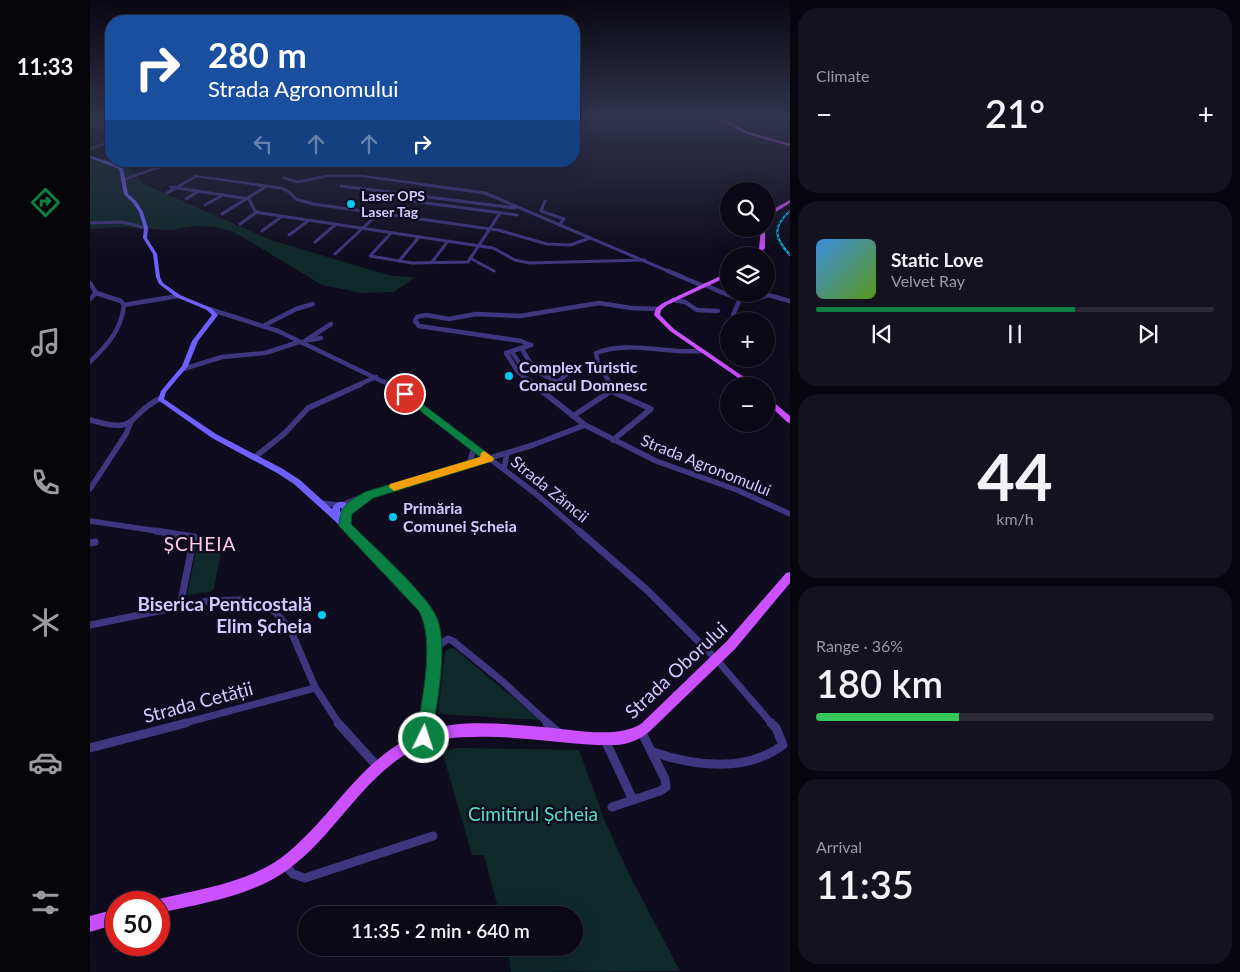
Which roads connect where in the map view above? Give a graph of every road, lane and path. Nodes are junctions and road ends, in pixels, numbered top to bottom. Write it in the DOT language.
graph roads {
  1 [pos="163,167"];
  2 [pos="121,168"];
  3 [pos="284,178"];
  4 [pos="122,180"];
  5 [pos="398,182"];
  6 [pos="266,186"];
  7 [pos="341,186"];
  8 [pos="171,187"];
  9 [pos="479,187"];
  10 [pos="176,188"];
  11 [pos="199,191"];
  12 [pos="389,192"];
  13 [pos="476,192"];
  14 [pos="167,193"];
  15 [pos="223,195"];
  16 [pos="247,198"];
  17 [pos="186,199"];
  18 [pos="404,200"];
  19 [pos="545,201"];
  20 [pos="790,201"];
  21 [pos="205,205"];
  22 [pos="522,209"];
  23 [pos="775,210"];
  24 [pos="257,212"];
  25 [pos="379,213"];
  26 [pos="500,213"];
  27 [pos="222,214"];
  28 [pos="518,215"];
  29 [pos="281,217"];
  30 [pos="308,221"];
  31 [pos="90,222"];
  32 [pos="240,224"];
  33 [pos="335,225"];
  34 [pos="559,225"];
  35 [pos="146,228"];
  36 [pos="363,228"];
  37 [pos="489,228"];
  38 [pos="262,231"];
  39 [pos="391,233"];
  40 [pos="290,235"];
  41 [pos="419,237"];
  42 [pos="590,238"];
  43 [pos="448,241"];
  44 [pos="315,242"];
  45 [pos="478,245"];
  46 [pos="336,254"];
  47 [pos="470,258"];
  48 [pos="645,260"];
  49 [pos="399,261"];
  50 [pos="432,262"];
  51 [pos="494,271"];
  52 [pos="720,278"];
  53 [pos="90,283"];
  54 [pos="704,285"];
  55 [pos="720,291"];
  56 [pos="96,293"];
  57 [pos="178,296"];
  58 [pos="775,297"];
  59 [pos="90,299"];
  60 [pos="673,300"];
  61 [pos="790,301"];
  62 [pos="313,304"];
  63 [pos="124,305"];
  64 [pos="209,309"];
  65 [pos="658,309"];
  66 [pos="718,311"];
  67 [pos="223,313"];
  68 [pos="213,320"];
  69 [pos="331,324"];
  70 [pos="265,325"];
  71 [pos="321,338"];
  72 [pos="308,340"];
  73 [pos="300,343"];
  74 [pos="522,349"];
  75 [pos="701,351"];
  76 [pos="90,362"];
  77 [pos="533,364"];
  78 [pos="183,369"];
  79 [pos="376,377"];
  80 [pos="740,377"];
  81 [pos="556,384"];
  82 [pos="611,391"];
  83 [pos="543,392"];
  84 [pos="161,398"];
  85 [pos="775,406"];
  86 [pos="573,416"];
  87 [pos="90,420"];
  88 [pos="790,420"];
  89 [pos="130,424"];
  90 [pos="585,425"];
  91 [pos="613,440"];
  92 [pos="474,447"];
  93 [pos="507,453"];
  94 [pos="255,457"];
  95 [pos="489,458"];
  96 [pos="472,464"];
  97 [pos="503,468"];
  98 [pos="90,489"];
  99 [pos="340,510"];
  100 [pos="790,514"];
  101 [pos="90,521"];
  102 [pos="345,526"];
  103 [pos="790,576"];
  104 [pos="180,606"];
  105 [pos="90,625"];
  106 [pos="435,648"];
  107 [pos="716,659"];
  108 [pos="315,688"];
  109 [pos="641,731"];
  110 [pos="561,734"];
  111 [pos="424,738"];
  112 [pos="604,738"];
  113 [pos="786,747"];
  114 [pos="90,748"];
  115 [pos="653,752"];
  116 [pos="377,766"];
  117 [pos="633,800"];
  118 [pos="612,807"];
  119 [pos="433,836"];
  120 [pos="284,864"];
  121 [pos="170,903"];
  122 [pos="105,920"];
  123 [pos="90,924"];
  1 -- 4 [label="street"];
  2 -- 4 [label="main road"];
  3 -- 5 [label="street"];
  4 -- 35 [label="main road, Strada Zămcii"];
  5 -- 12 [label="street"];
  5 -- 13 [label="street"];
  6 -- 10 [label="street"];
  6 -- 16 [label="street"];
  6 -- 25 [label="street"];
  7 -- 12 [label="street"];
  8 -- 10 [label="street"];
  9 -- 13 [label="street"];
  10 -- 11 [label="street"];
  10 -- 14 [label="street"];
  11 -- 15 [label="street"];
  11 -- 17 [label="street"];
  12 -- 22 [label="street"];
  13 -- 22 [label="street"];
  15 -- 16 [label="street"];
  15 -- 21 [label="street"];
  16 -- 24 [label="street"];
  16 -- 27 [label="street"];
  18 -- 26 [label="street"];
  19 -- 34 [label="street"];
  20 -- 23 [label="main road"];
  22 -- 34 [label="street"];
  24 -- 29 [label="street"];
  24 -- 32 [label="street"];
  25 -- 36 [label="street"];
  25 -- 37 [label="street"];
  26 -- 28 [label="street"];
  26 -- 37 [label="street"];
  29 -- 30 [label="street"];
  29 -- 38 [label="street"];
  30 -- 33 [label="street"];
  30 -- 40 [label="street"];
  31 -- 35 [label="street"];
  33 -- 36 [label="street"];
  33 -- 44 [label="street"];
  34 -- 42 [label="street"];
  35 -- 57 [label="main road, Strada Zămcii"];
  36 -- 39 [label="street"];
  36 -- 46 [label="street"];
  37 -- 42 [label="street"];
  37 -- 45 [label="street"];
  39 -- 41 [label="street"];
  39 -- 49 [label="street"];
  41 -- 43 [label="street"];
  41 -- 49 [label="street"];
  42 -- 48 [label="street"];
  43 -- 45 [label="street"];
  43 -- 50 [label="street"];
  45 -- 47 [label="street"];
  45 -- 48 [label="street"];
  47 -- 50 [label="street"];
  47 -- 51 [label="street"];
  48 -- 54 [label="street"];
  49 -- 50 [label="street"];
  52 -- 54 [label="main road"];
  53 -- 56 [label="street"];
  54 -- 55 [label="street"];
  54 -- 60 [label="main road"];
  56 -- 59 [label="street"];
  56 -- 63 [label="street"];
  57 -- 63 [label="street"];
  57 -- 64 [label="main road, Strada Zămcii"];
  58 -- 61 [label="street"];
  60 -- 65 [label="main road"];
  60 -- 66 [label="street"];
  62 -- 70 [label="street"];
  63 -- 76 [label="street"];
  64 -- 67 [label="street, Strada Zămcii"];
  64 -- 68 [label="main road"];
  65 -- 74 [label="street"];
  65 -- 75 [label="main road"];
  67 -- 68 [label="street"];
  67 -- 70 [label="street, Strada Zămcii"];
  68 -- 78 [label="main road"];
  69 -- 72 [label="street"];
  70 -- 73 [label="street, Strada Zămcii"];
  71 -- 72 [label="street"];
  72 -- 73 [label="street"];
  73 -- 78 [label="street"];
  73 -- 79 [label="street, Strada Zămcii"];
  74 -- 77 [label="street"];
  74 -- 83 [label="street, Strada Agronomului"];
  75 -- 80 [label="main road"];
  75 -- 82 [label="street"];
  77 -- 81 [label="street"];
  77 -- 81 [label="street"];
  78 -- 84 [label="main road"];
  79 -- 92 [label="street, Strada Zămcii"];
  79 -- 94 [label="street"];
  81 -- 83 [label="street"];
  82 -- 86 [label="street"];
  82 -- 91 [label="street, Strada Agronomului"];
  83 -- 86 [label="street, Strada Agronomului"];
  84 -- 89 [label="street"];
  84 -- 94 [label="main road"];
  85 -- 88 [label="main road"];
  86 -- 90 [label="street, Strada Agronomului"];
  87 -- 89 [label="street"];
  89 -- 98 [label="street"];
  90 -- 91 [label="street, Strada Agronomului"];
  90 -- 93 [label="street"];
  91 -- 100 [label="street, Strada Agronomului"];
  92 -- 95 [label="street, Strada Zămcii"];
  92 -- 96 [label="street"];
  93 -- 95 [label="street"];
  93 -- 97 [label="street"];
  94 -- 99 [label="main road"];
  95 -- 96 [label="street"];
  95 -- 97 [label="street, Strada Zămcii"];
  96 -- 97 [label="street"];
  96 -- 99 [label="street"];
  97 -- 107 [label="street, Strada Zămcii"];
  99 -- 102 [label="main road"];
  99 -- 102 [label="street"];
  101 -- 104 [label="street"];
  102 -- 106 [label="main road"];
  103 -- 107 [label="main road, Strada Oborului"];
  104 -- 105 [label="street"];
  104 -- 108 [label="street"];
  106 -- 110 [label="street"];
  106 -- 111 [label="main road"];
  107 -- 109 [label="main road, Strada Oborului"];
  107 -- 113 [label="street, Strada Zămcii"];
  108 -- 114 [label="street, Strada Cetății"];
  108 -- 116 [label="street"];
  109 -- 112 [label="main road, Strada Oborului"];
  109 -- 115 [label="street"];
  110 -- 111 [label="main road, Strada Oborului"];
  110 -- 112 [label="main road, Strada Oborului"];
  111 -- 116 [label="main road"];
  112 -- 117 [label="street"];
  113 -- 115 [label="street"];
  115 -- 117 [label="street"];
  116 -- 120 [label="main road"];
  117 -- 118 [label="street"];
  119 -- 120 [label="street"];
  120 -- 121 [label="main road"];
  122 -- 123 [label="main road"];
}
